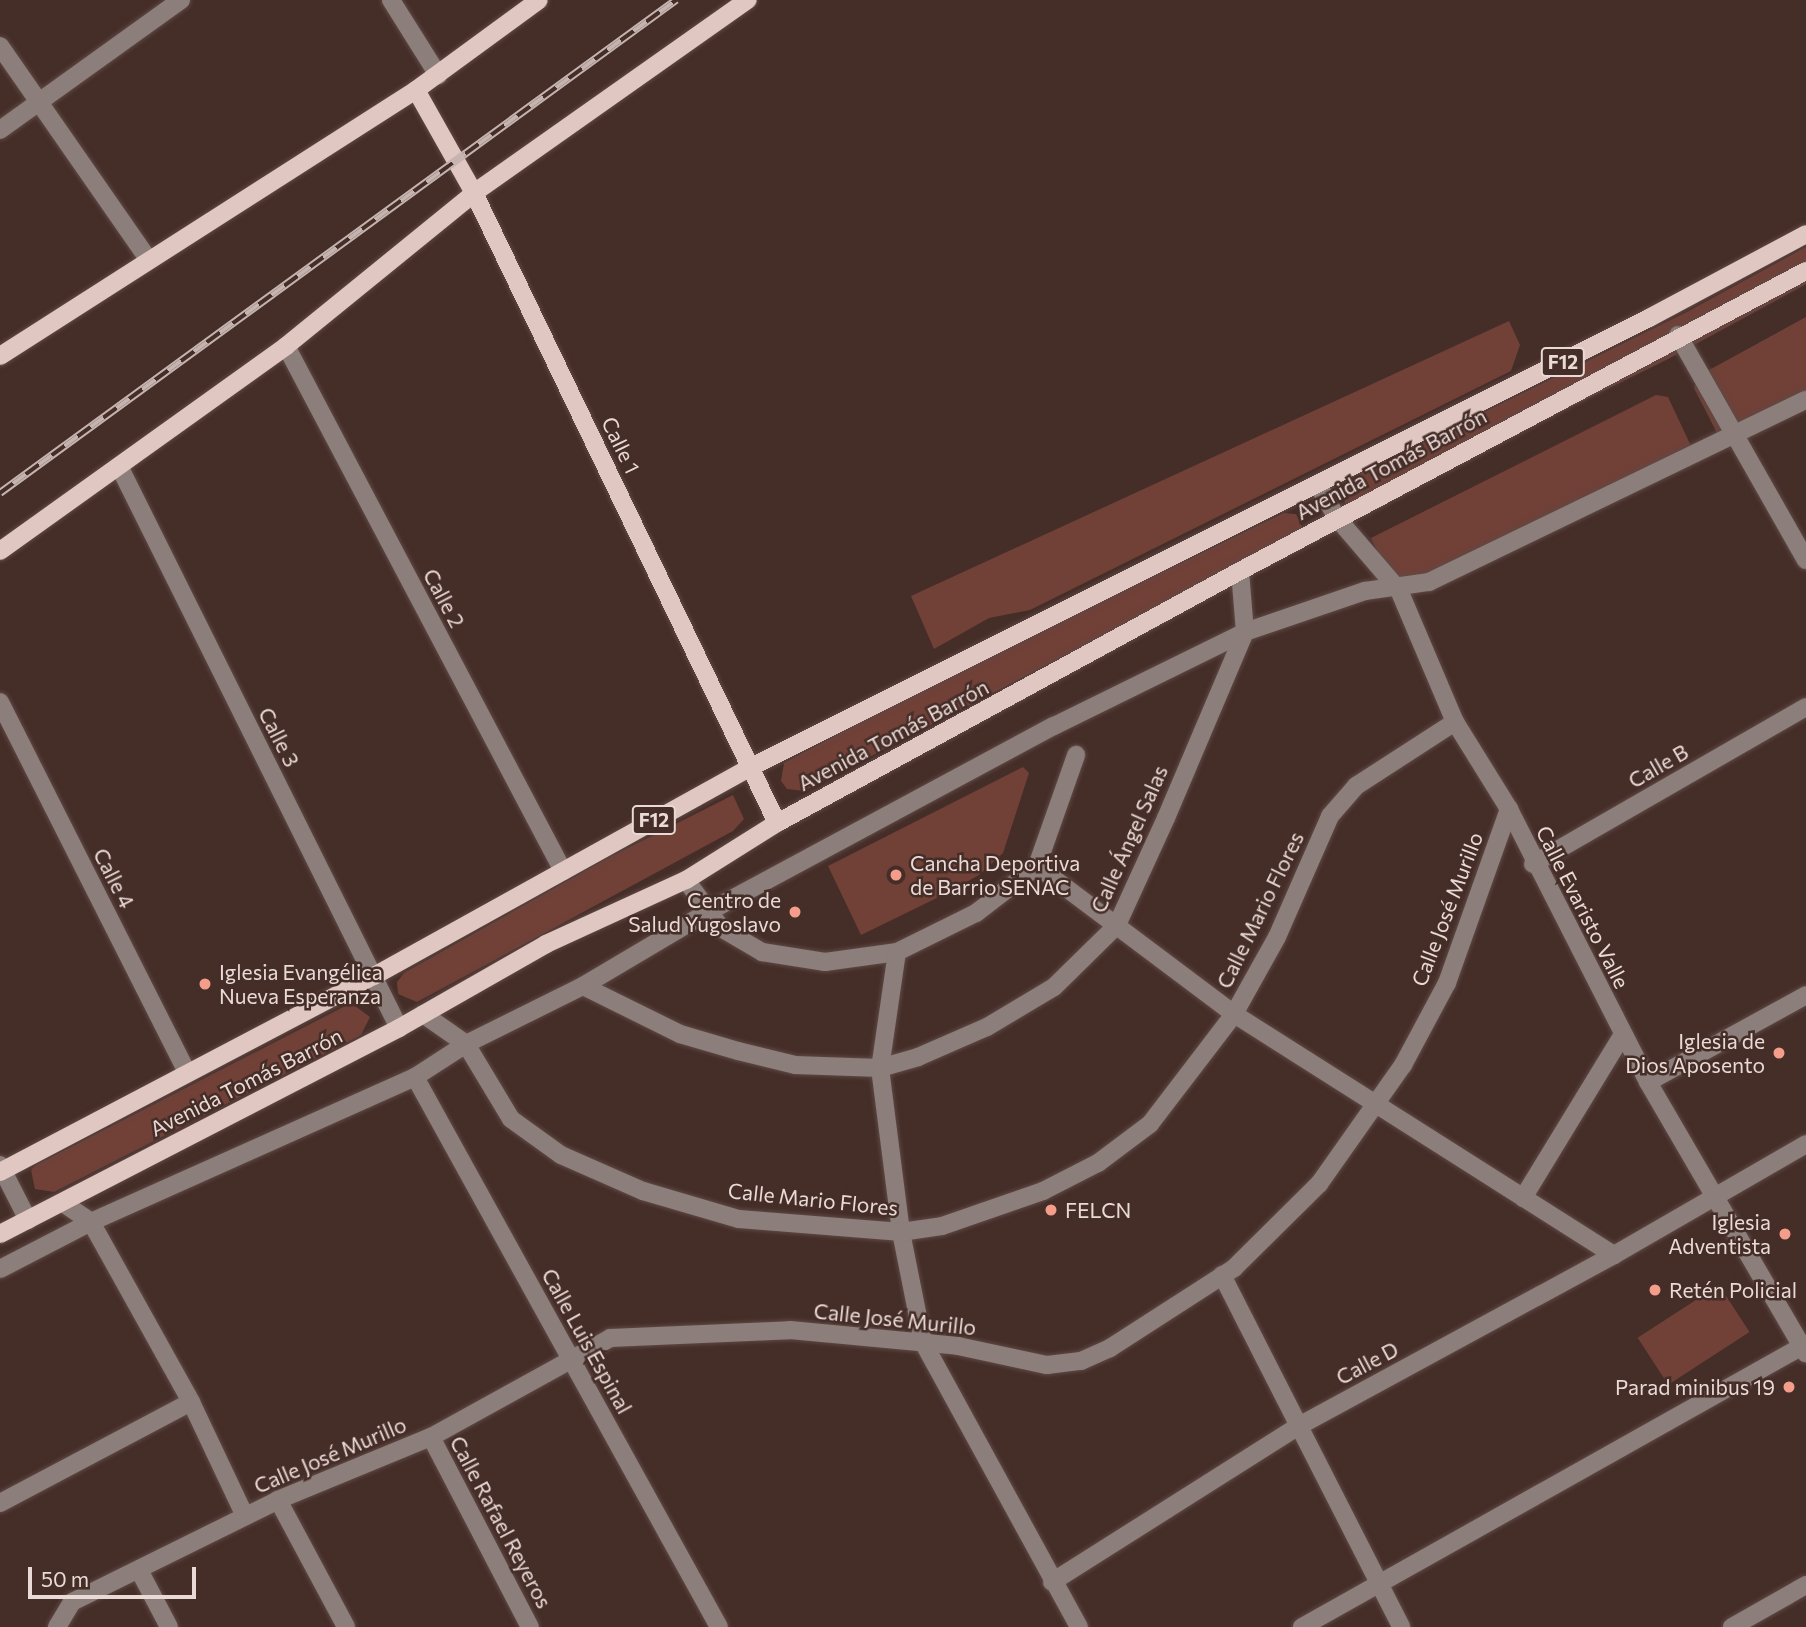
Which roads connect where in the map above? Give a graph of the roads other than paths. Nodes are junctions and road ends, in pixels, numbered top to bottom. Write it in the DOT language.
graph roads {
  1 [pos="181,0"];
  2 [pos="391,0"];
  3 [pos="539,0"];
  4 [pos="748,0"];
  5 [pos="0,46"];
  6 [pos="438,75"];
  7 [pos="416,90"];
  8 [pos="40,105"];
  9 [pos="0,130"];
  10 [pos="474,193"];
  11 [pos="1806,234"];
  12 [pos="148,259"];
  13 [pos="1806,271"];
  14 [pos="1678,335"];
  15 [pos="286,346"];
  16 [pos="0,356"];
  17 [pos="1806,400"];
  18 [pos="1737,434"];
  19 [pos="118,466"];
  20 [pos="1318,485"];
  21 [pos="1337,518"];
  22 [pos="0,551"];
  23 [pos="1806,560"];
  24 [pos="1240,571"];
  25 [pos="1399,590"];
  26 [pos="1245,632"];
  27 [pos="0,702"];
  28 [pos="1806,707"];
  29 [pos="1455,722"];
  30 [pos="1076,755"];
  31 [pos="751,767"];
  32 [pos="1509,809"];
  33 [pos="776,823"];
  34 [pos="1533,864"];
  35 [pos="1037,866"];
  36 [pos="562,871"];
  37 [pos="686,880"];
  38 [pos="706,913"];
  39 [pos="1117,925"];
  40 [pos="897,952"];
  41 [pos="374,976"];
  42 [pos="583,986"];
  43 [pos="1806,995"];
  44 [pos="423,1014"];
  45 [pos="1234,1014"];
  46 [pos="399,1028"];
  47 [pos="1623,1034"];
  48 [pos="466,1044"];
  49 [pos="880,1068"];
  50 [pos="187,1073"];
  51 [pos="415,1077"];
  52 [pos="1648,1082"];
  53 [pos="1375,1105"];
  54 [pos="1806,1144"];
  55 [pos="1,1169"];
  56 [pos="1712,1197"];
  57 [pos="1523,1198"];
  58 [pos="63,1203"];
  59 [pos="28,1220"];
  60 [pos="91,1222"];
  61 [pos="901,1232"];
  62 [pos="0,1234"];
  63 [pos="1614,1255"];
  64 [pos="0,1269"];
  65 [pos="1222,1275"];
  66 [pos="923,1342"];
  67 [pos="1805,1348"];
  68 [pos="570,1356"];
  69 [pos="191,1402"];
  70 [pos="1297,1427"];
  71 [pos="431,1437"];
  72 [pos="278,1500"];
  73 [pos="0,1503"];
  74 [pos="244,1516"];
  75 [pos="139,1570"];
  76 [pos="1052,1582"];
  77 [pos="1376,1585"];
  78 [pos="1806,1585"];
  79 [pos="57,1627"];
  80 [pos="169,1627"];
  81 [pos="346,1627"];
  82 [pos="530,1627"];
  83 [pos="719,1627"];
  84 [pos="1079,1627"];
  85 [pos="1302,1627"];
  86 [pos="1401,1627"];
  87 [pos="1732,1627"];
  1 -- 8 [label="street"];
  2 -- 6 [label="street"];
  3 -- 6 [label="main road"];
  4 -- 10 [label="main road"];
  5 -- 8 [label="street"];
  6 -- 7 [label="main road"];
  7 -- 10 [label="main road, Calle 1"];
  7 -- 12 [label="main road"];
  8 -- 9 [label="street"];
  8 -- 12 [label="street"];
  10 -- 15 [label="main road"];
  10 -- 31 [label="main road, Calle 1"];
  11 -- 20 [label="main road, Avenida Tomás Barrón / F12"];
  12 -- 16 [label="main road"];
  13 -- 14 [label="main road, Avenida Tomás Barrón / F12"];
  14 -- 18 [label="street"];
  14 -- 21 [label="main road, Avenida Tomás Barrón / F12"];
  15 -- 19 [label="main road"];
  15 -- 36 [label="street, Calle 2"];
  17 -- 18 [label="street"];
  18 -- 23 [label="street"];
  18 -- 25 [label="street"];
  19 -- 22 [label="main road"];
  19 -- 41 [label="street, Calle 3"];
  20 -- 21 [label="street, Calle Evaristo Valle"];
  20 -- 31 [label="main road, Avenida Tomás Barrón / F12"];
  21 -- 24 [label="main road, Avenida Tomás Barrón / F12"];
  21 -- 25 [label="street, Calle Evaristo Valle"];
  24 -- 26 [label="street, Calle Ángel Salas"];
  24 -- 33 [label="main road, Avenida Tomás Barrón / F12"];
  25 -- 26 [label="street"];
  25 -- 29 [label="street, Calle Evaristo Valle"];
  26 -- 38 [label="street"];
  26 -- 39 [label="street, Calle Ángel Salas"];
  27 -- 50 [label="street, Calle 4"];
  28 -- 34 [label="street, Calle B"];
  29 -- 32 [label="street, Calle Evaristo Valle"];
  29 -- 45 [label="street, Calle Mario Flores"];
  30 -- 35 [label="street"];
  31 -- 33 [label="main road, Calle 1"];
  31 -- 36 [label="main road, Avenida Tomás Barrón / F12"];
  32 -- 34 [label="street, Calle Evaristo Valle"];
  32 -- 53 [label="street, Calle José Murillo"];
  33 -- 37 [label="main road, Avenida Tomás Barrón / F12"];
  34 -- 47 [label="street, Calle Evaristo Valle"];
  35 -- 39 [label="street"];
  35 -- 40 [label="street"];
  36 -- 41 [label="main road, Avenida Tomás Barrón / F12"];
  37 -- 38 [label="street"];
  37 -- 44 [label="main road, Avenida Tomás Barrón / F12"];
  38 -- 40 [label="street"];
  38 -- 42 [label="street"];
  39 -- 45 [label="street"];
  39 -- 49 [label="street, Calle Ángel Salas"];
  40 -- 49 [label="street"];
  41 -- 46 [label="street, Calle 3"];
  41 -- 50 [label="main road, Avenida Tomás Barrón / F12"];
  42 -- 48 [label="street"];
  42 -- 49 [label="street, Calle Ángel Salas"];
  43 -- 52 [label="street"];
  44 -- 46 [label="main road, Avenida Tomás Barrón / F12"];
  44 -- 48 [label="street, Calle Mario Flores"];
  45 -- 53 [label="street"];
  45 -- 61 [label="street, Calle Mario Flores"];
  46 -- 58 [label="main road, Avenida Tomás Barrón / F12"];
  47 -- 52 [label="street, Calle Evaristo Valle"];
  47 -- 57 [label="street"];
  48 -- 51 [label="street"];
  48 -- 61 [label="street, Calle Mario Flores"];
  49 -- 61 [label="street"];
  50 -- 55 [label="main road, Avenida Tomás Barrón / F12"];
  51 -- 60 [label="street"];
  51 -- 68 [label="street, Calle Luis Espinal"];
  52 -- 56 [label="street, Calle Evaristo Valle"];
  53 -- 57 [label="street"];
  53 -- 65 [label="street, Calle José Murillo"];
  54 -- 56 [label="street, Calle D"];
  55 -- 59 [label="street"];
  56 -- 63 [label="street, Calle D"];
  56 -- 67 [label="street, Calle Evaristo Valle"];
  57 -- 63 [label="street"];
  58 -- 59 [label="main road, Avenida Tomás Barrón / F12"];
  58 -- 60 [label="street"];
  59 -- 62 [label="main road, Avenida Tomás Barrón / F12"];
  60 -- 64 [label="street"];
  60 -- 69 [label="street"];
  61 -- 66 [label="street"];
  63 -- 70 [label="street, Calle D"];
  65 -- 66 [label="street, Calle José Murillo"];
  65 -- 70 [label="street"];
  66 -- 68 [label="street, Calle José Murillo"];
  66 -- 76 [label="street"];
  67 -- 77 [label="street"];
  68 -- 71 [label="street, Calle José Murillo"];
  68 -- 83 [label="street, Calle Luis Espinal"];
  69 -- 73 [label="street"];
  69 -- 74 [label="street"];
  70 -- 76 [label="street, Calle D"];
  70 -- 77 [label="street"];
  71 -- 72 [label="street, Calle José Murillo"];
  71 -- 82 [label="street, Calle Rafael Reyeros"];
  72 -- 74 [label="street, Calle José Murillo"];
  72 -- 81 [label="street"];
  74 -- 75 [label="street, Calle José Murillo"];
  75 -- 79 [label="street, Calle José Murillo"];
  75 -- 80 [label="street"];
  76 -- 84 [label="street"];
  77 -- 85 [label="street"];
  77 -- 86 [label="street"];
  78 -- 87 [label="street"];
}
